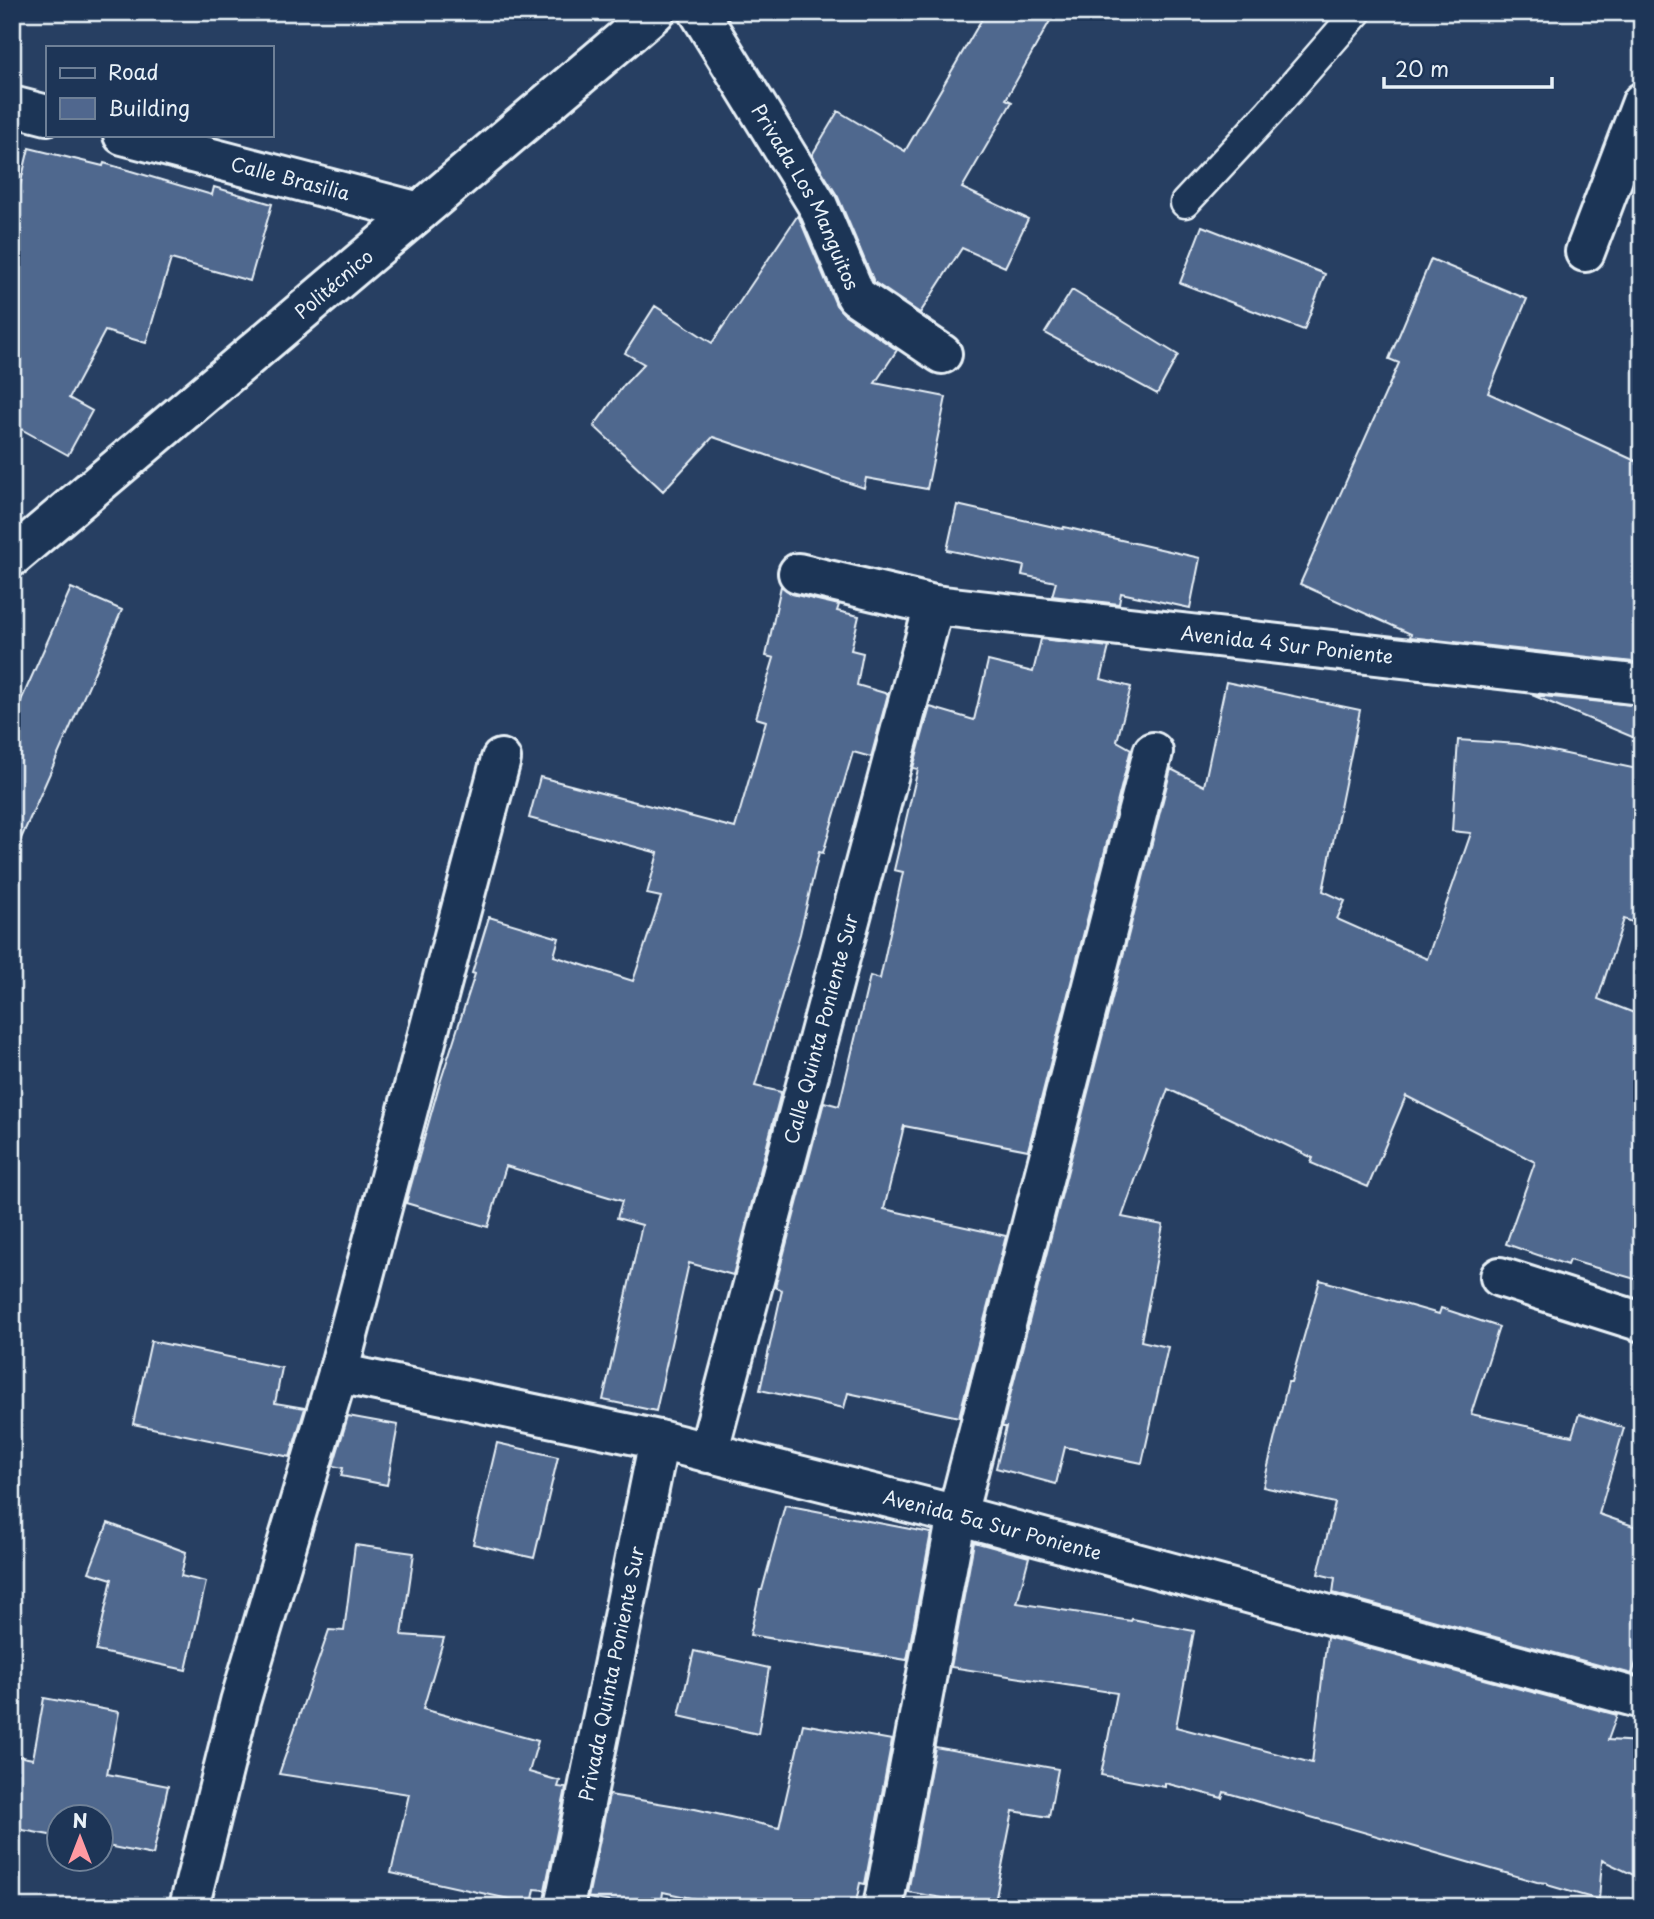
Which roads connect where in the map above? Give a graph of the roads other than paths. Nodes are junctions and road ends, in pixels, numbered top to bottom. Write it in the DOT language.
graph roads {
  1 [pos="655,12"];
  2 [pos="699,12"];
  3 [pos="1357,12"];
  4 [pos="1642,103"];
  5 [pos="12,106"];
  6 [pos="46,115"];
  7 [pos="127,136"];
  8 [pos="1185,203"];
  9 [pos="419,212"];
  10 [pos="1585,252"];
  11 [pos="942,354"];
  12 [pos="12,556"];
  13 [pos="798,573"];
  14 [pos="934,605"];
  15 [pos="1642,685"];
  16 [pos="1153,752"];
  17 [pos="501,759"];
  18 [pos="1500,1277"];
  19 [pos="1642,1322"];
  20 [pos="338,1373"];
  21 [pos="659,1440"];
  22 [pos="708,1453"];
  23 [pos="957,1514"];
  24 [pos="1642,1699"];
  25 [pos="189,1907"];
  26 [pos="564,1907"];
  27 [pos="883,1907"];
  1 -- 9 [label="street, Politécnico"];
  2 -- 11 [label="street, Privada Los Manguitos"];
  3 -- 8 [label="lane"];
  4 -- 10 [label="street"];
  5 -- 6 [label="street"];
  7 -- 9 [label="street, Calle Brasilia"];
  9 -- 12 [label="street, Politécnico"];
  13 -- 14 [label="street, Avenida 4 Sur Poniente"];
  14 -- 15 [label="street, Avenida 4 Sur Poniente"];
  14 -- 22 [label="street, Calle Quinta Poniente Sur"];
  16 -- 23 [label="street"];
  17 -- 20 [label="street"];
  18 -- 19 [label="street"];
  20 -- 21 [label="street, Avenida 5a Sur Poniente"];
  20 -- 25 [label="street"];
  21 -- 22 [label="street, Avenida 5a Sur Poniente"];
  21 -- 26 [label="street, Privada Quinta Poniente Sur"];
  22 -- 23 [label="street, Avenida 5a Sur Poniente"];
  23 -- 24 [label="street, Avenida 5a Sur Poniente"];
  23 -- 27 [label="street"];
}
